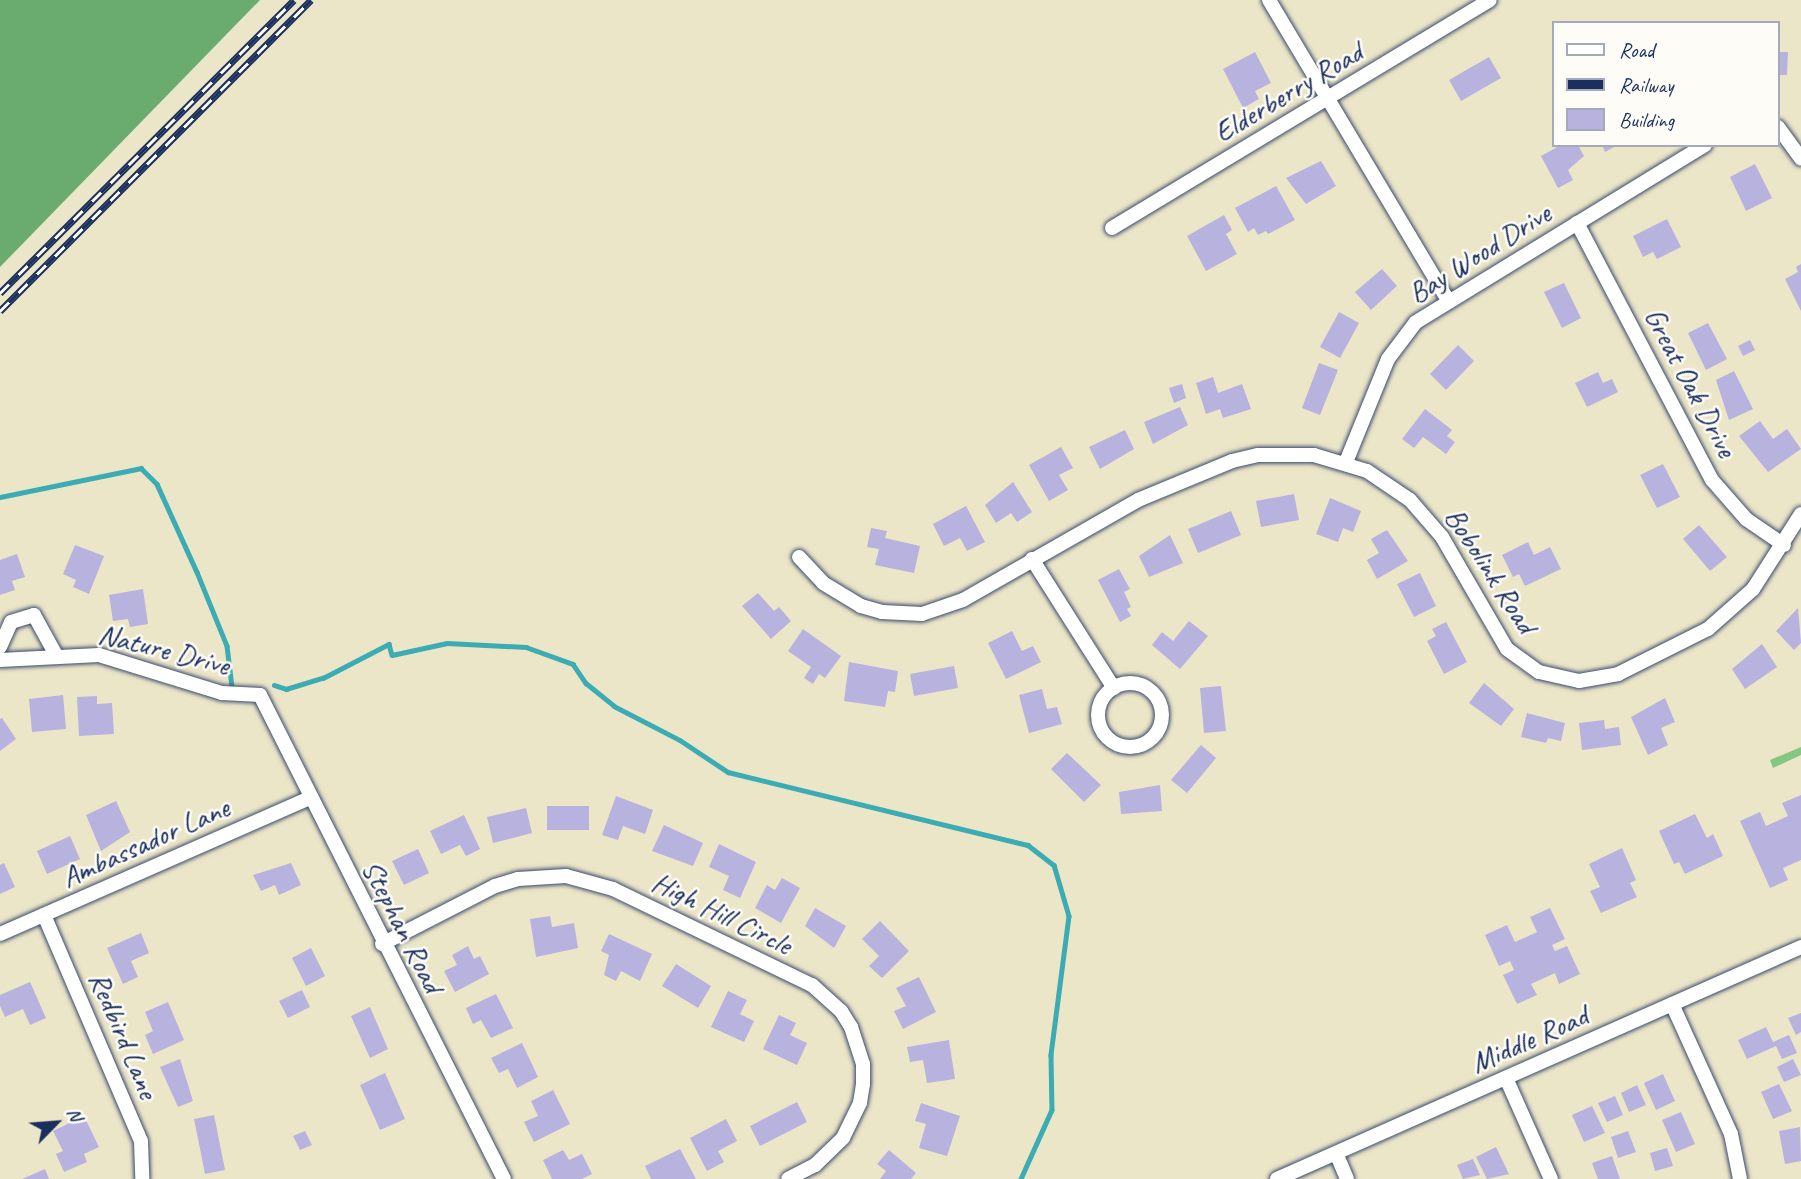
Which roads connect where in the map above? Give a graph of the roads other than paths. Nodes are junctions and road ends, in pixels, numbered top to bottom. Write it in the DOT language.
graph roads {
  1 [pos="1269,0"];
  2 [pos="1490,0"];
  3 [pos="1327,101"];
  4 [pos="1780,130"];
  5 [pos="1702,147"];
  6 [pos="1801,159"];
  7 [pos="1577,223"];
  8 [pos="1112,228"];
  9 [pos="1448,300"];
  10 [pos="1346,462"];
  11 [pos="1801,514"];
  12 [pos="1784,545"];
  13 [pos="799,557"];
  14 [pos="1032,559"];
  15 [pos="0,647"];
  16 [pos="56,655"];
  17 [pos="0,660"];
  18 [pos="1114,688"];
  19 [pos="260,695"];
  20 [pos="310,798"];
  21 [pos="44,915"];
  22 [pos="0,934"];
  23 [pos="382,944"];
  24 [pos="1801,947"];
  25 [pos="1672,1004"];
  26 [pos="1506,1078"];
  27 [pos="1336,1153"];
  28 [pos="142,1179"];
  29 [pos="504,1179"];
  30 [pos="788,1179"];
  31 [pos="1277,1179"];
  32 [pos="1348,1179"];
  33 [pos="1551,1179"];
  34 [pos="1740,1179"];
  1 -- 3 [label="street"];
  2 -- 3 [label="street, Elderberry Road"];
  3 -- 8 [label="street, Elderberry Road"];
  3 -- 9 [label="street"];
  4 -- 6 [label="street"];
  5 -- 7 [label="street, Bay Wood Drive"];
  7 -- 9 [label="street, Bay Wood Drive"];
  7 -- 12 [label="street, Great Oak Drive"];
  9 -- 10 [label="street, Bay Wood Drive"];
  10 -- 12 [label="street, Bobolink Road"];
  10 -- 14 [label="street, Bobolink Road"];
  11 -- 12 [label="street, Bobolink Road"];
  13 -- 14 [label="street, Bobolink Road"];
  14 -- 18 [label="street"];
  15 -- 16 [label="street, Nature Drive"];
  16 -- 17 [label="street, Nature Drive"];
  16 -- 19 [label="street, Nature Drive"];
  18 -- 18 [label="street"];
  19 -- 20 [label="street, Stephan Road"];
  20 -- 21 [label="street, Ambassador Lane"];
  20 -- 23 [label="street, Stephan Road"];
  21 -- 22 [label="street, Ambassador Lane"];
  21 -- 28 [label="street, Redbird Lane"];
  23 -- 29 [label="street, Stephan Road"];
  23 -- 30 [label="street, High Hill Circle"];
  24 -- 25 [label="street, Middle Road"];
  25 -- 26 [label="street, Middle Road"];
  25 -- 34 [label="street"];
  26 -- 27 [label="street, Middle Road"];
  26 -- 33 [label="street"];
  27 -- 31 [label="street, Middle Road"];
  27 -- 32 [label="street"];
}
